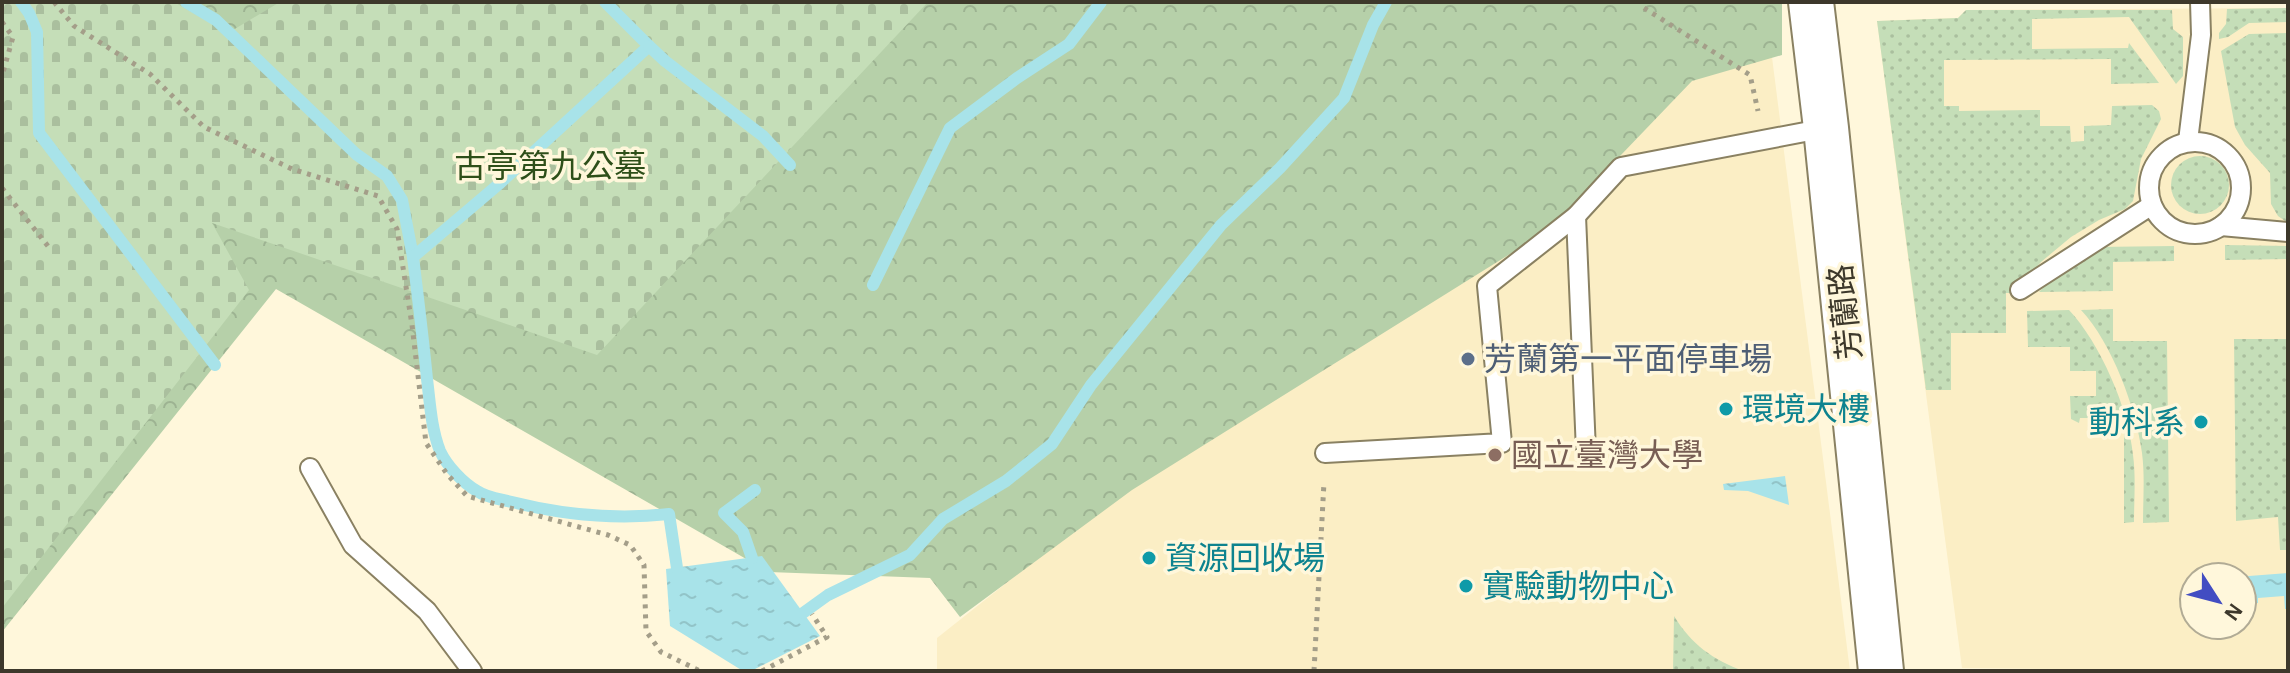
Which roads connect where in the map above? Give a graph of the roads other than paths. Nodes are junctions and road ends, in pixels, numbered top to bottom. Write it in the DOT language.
graph roads {
  1 [pos="1811,2"];
  2 [pos="2200,2"];
  3 [pos="1826,128"];
  4 [pos="2188,141"];
  5 [pos="2152,205"];
  6 [pos="1576,216"];
  7 [pos="2221,226"];
  8 [pos="2288,232"];
  9 [pos="2020,290"];
  10 [pos="1586,451"];
  11 [pos="1325,453"];
  12 [pos="310,468"];
  13 [pos="472,671"];
  14 [pos="1881,671"];
  1 -- 3 [label="street, 芳蘭路"];
  2 -- 4 [label="lane"];
  3 -- 6 [label="lane"];
  3 -- 14 [label="street, 芳蘭路"];
  4 -- 5 [label="lane"];
  4 -- 7 [label="lane"];
  5 -- 7 [label="lane"];
  5 -- 9 [label="lane"];
  6 -- 10 [label="lane"];
  6 -- 11 [label="lane"];
  7 -- 8 [label="lane"];
  12 -- 13 [label="lane"];
}
